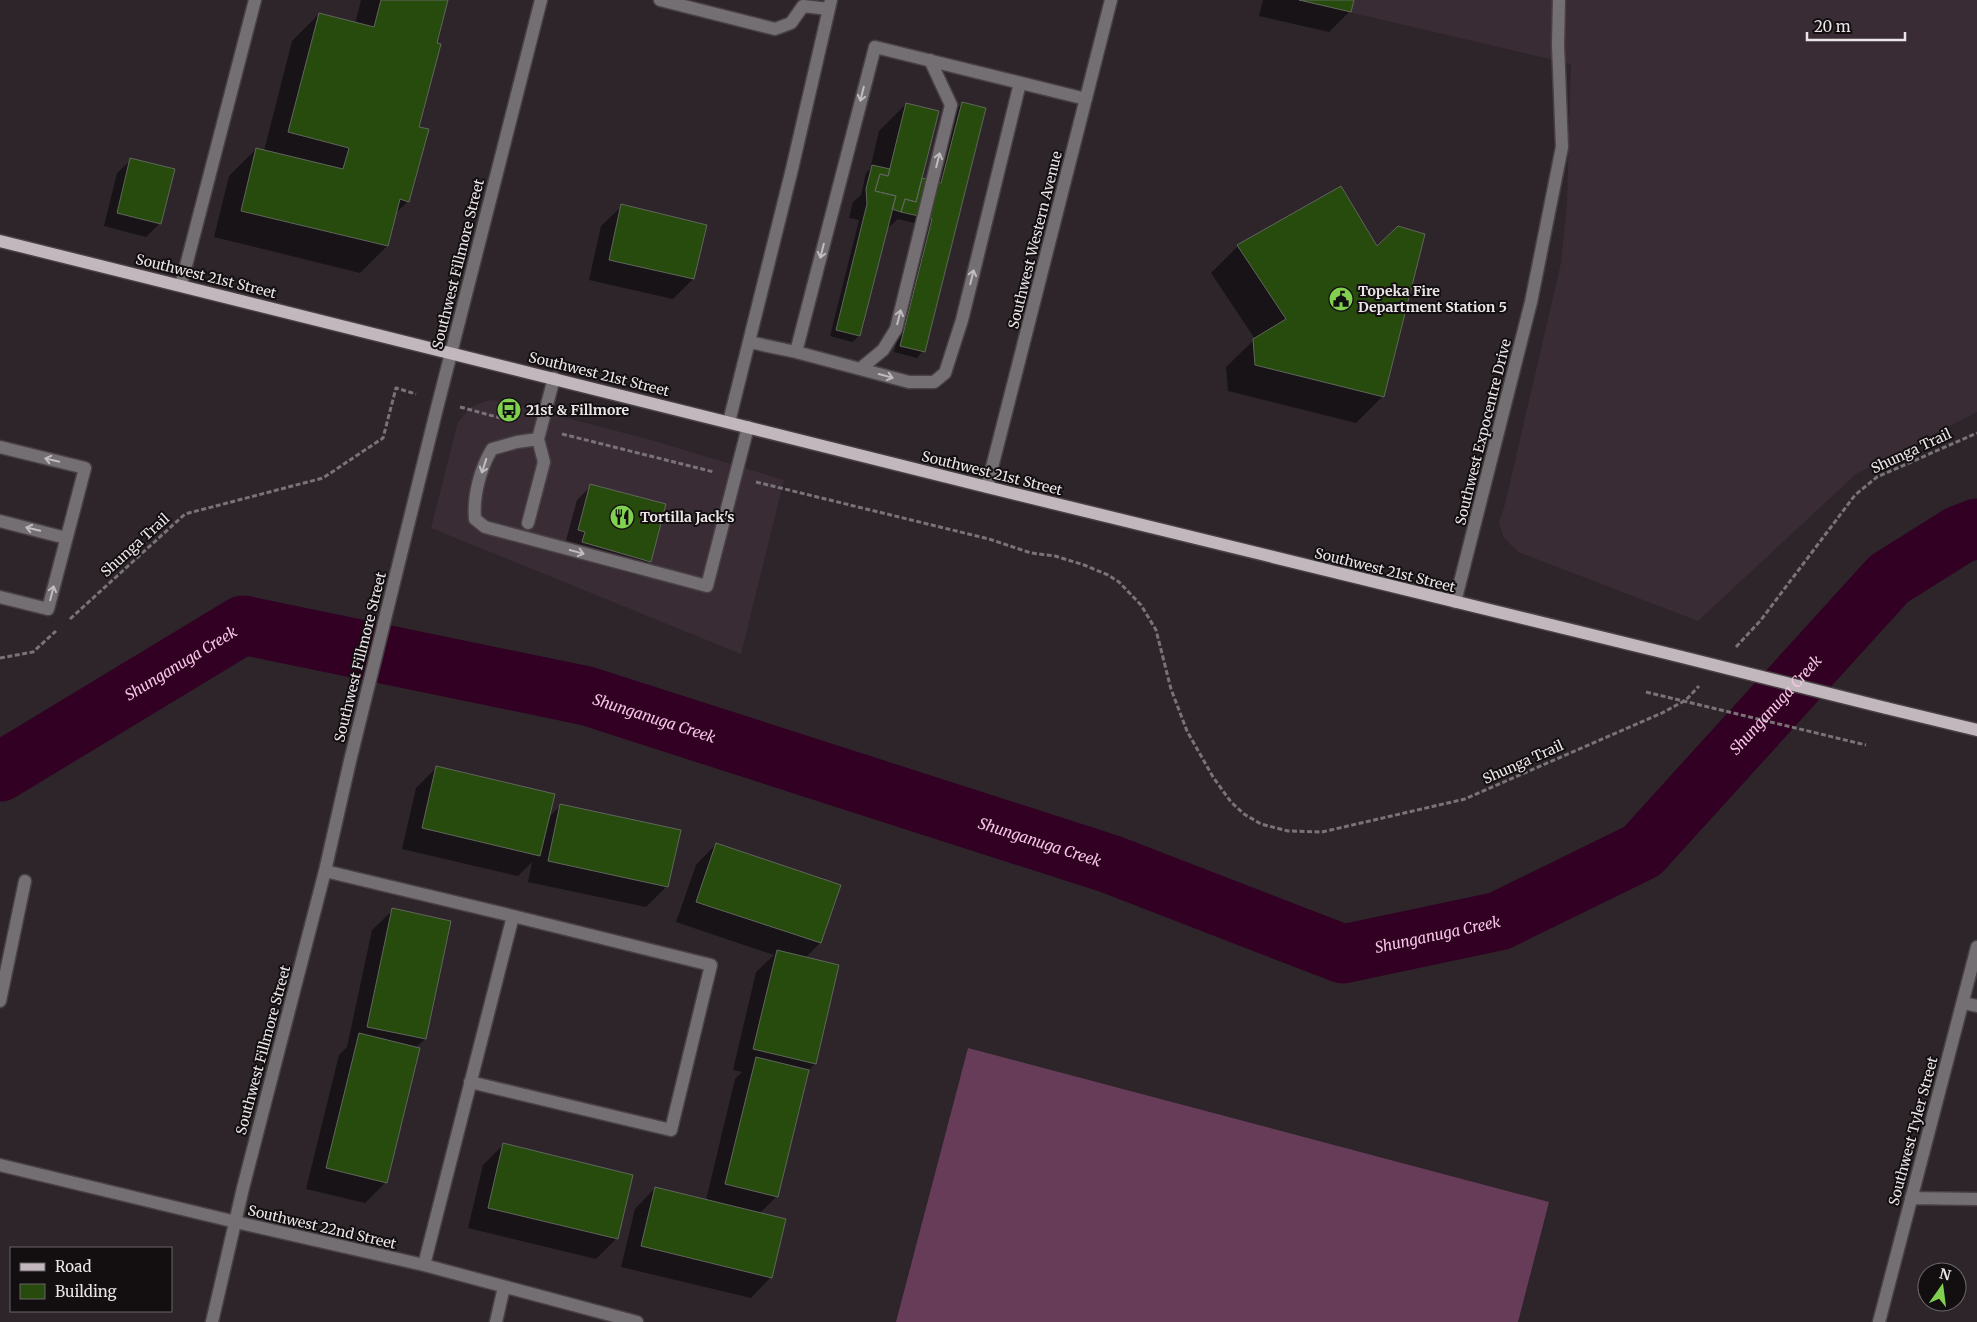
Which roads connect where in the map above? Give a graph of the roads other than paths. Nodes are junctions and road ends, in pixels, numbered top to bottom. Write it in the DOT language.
graph roads {
  1 [pos="255,0"];
  2 [pos="541,0"];
  3 [pos="660,0"];
  4 [pos="1111,0"];
  5 [pos="1559,0"];
  6 [pos="831,4"];
  7 [pos="930,60"];
  8 [pos="1020,83"];
  9 [pos="1086,99"];
  10 [pos="0,241"];
  11 [pos="181,285"];
  12 [pos="749,342"];
  13 [pos="451,352"];
  14 [pos="796,352"];
  15 [pos="860,369"];
  16 [pos="554,378"];
  17 [pos="728,422"];
  18 [pos="748,427"];
  19 [pos="538,439"];
  20 [pos="0,447"];
  21 [pos="987,487"];
  22 [pos="0,521"];
  23 [pos="528,523"];
  24 [pos="66,538"];
  25 [pos="0,597"];
  26 [pos="1455,602"];
  27 [pos="1977,730"];
  28 [pos="325,871"];
  29 [pos="26,881"];
  30 [pos="513,916"];
  31 [pos="1977,947"];
  32 [pos="0,1000"];
  33 [pos="1962,1003"];
  34 [pos="1977,1006"];
  35 [pos="470,1082"];
  36 [pos="0,1164"];
  37 [pos="1911,1198"];
  38 [pos="1977,1199"];
  39 [pos="236,1222"];
  40 [pos="424,1265"];
  41 [pos="504,1286"];
  42 [pos="212,1322"];
  43 [pos="496,1322"];
  44 [pos="637,1322"];
  45 [pos="1879,1322"];
  1 -- 11 [label="street"];
  2 -- 13 [label="street, Southwest Fillmore Street"];
  3 -- 6 [label="street"];
  4 -- 9 [label="street, Southwest Western Avenue"];
  5 -- 26 [label="street, Southwest Expocentre Drive"];
  6 -- 12 [label="street"];
  7 -- 8 [label="street"];
  7 -- 14 [label="street, one-way"];
  15 -- 7 [label="street, one-way"];
  8 -- 9 [label="street"];
  15 -- 8 [label="street, one-way"];
  9 -- 21 [label="street, Southwest Western Avenue"];
  10 -- 11 [label="main road, Southwest 21st Street"];
  11 -- 13 [label="main road, Southwest 21st Street"];
  12 -- 14 [label="street"];
  12 -- 17 [label="street"];
  13 -- 16 [label="main road, Southwest 21st Street"];
  13 -- 28 [label="street, Southwest Fillmore Street"];
  14 -- 15 [label="street"];
  16 -- 17 [label="main road, Southwest 21st Street"];
  16 -- 19 [label="street"];
  17 -- 18 [label="main road, Southwest 21st Street"];
  19 -- 18 [label="street, one-way"];
  18 -- 21 [label="main road, Southwest 21st Street"];
  19 -- 23 [label="street"];
  24 -- 20 [label="street, one-way"];
  21 -- 26 [label="main road, Southwest 21st Street"];
  24 -- 22 [label="street, one-way"];
  25 -- 24 [label="street, one-way"];
  26 -- 27 [label="main road, Southwest 21st Street, bridge"];
  28 -- 30 [label="street"];
  28 -- 39 [label="street, Southwest Fillmore Street"];
  29 -- 32 [label="street"];
  30 -- 35 [label="street"];
  30 -- 35 [label="street"];
  31 -- 33 [label="street, Southwest Tyler Street"];
  33 -- 34 [label="street"];
  33 -- 37 [label="street, Southwest Tyler Street"];
  35 -- 40 [label="street"];
  36 -- 39 [label="street, Southwest 22nd Street"];
  37 -- 38 [label="street"];
  37 -- 45 [label="street, Southwest Tyler Street"];
  39 -- 40 [label="street, Southwest 22nd Street"];
  39 -- 42 [label="street, Southwest Fillmore Street"];
  40 -- 41 [label="street, Southwest 22nd Street"];
  41 -- 43 [label="street"];
  41 -- 44 [label="street, Southwest 22nd Street"];
}
